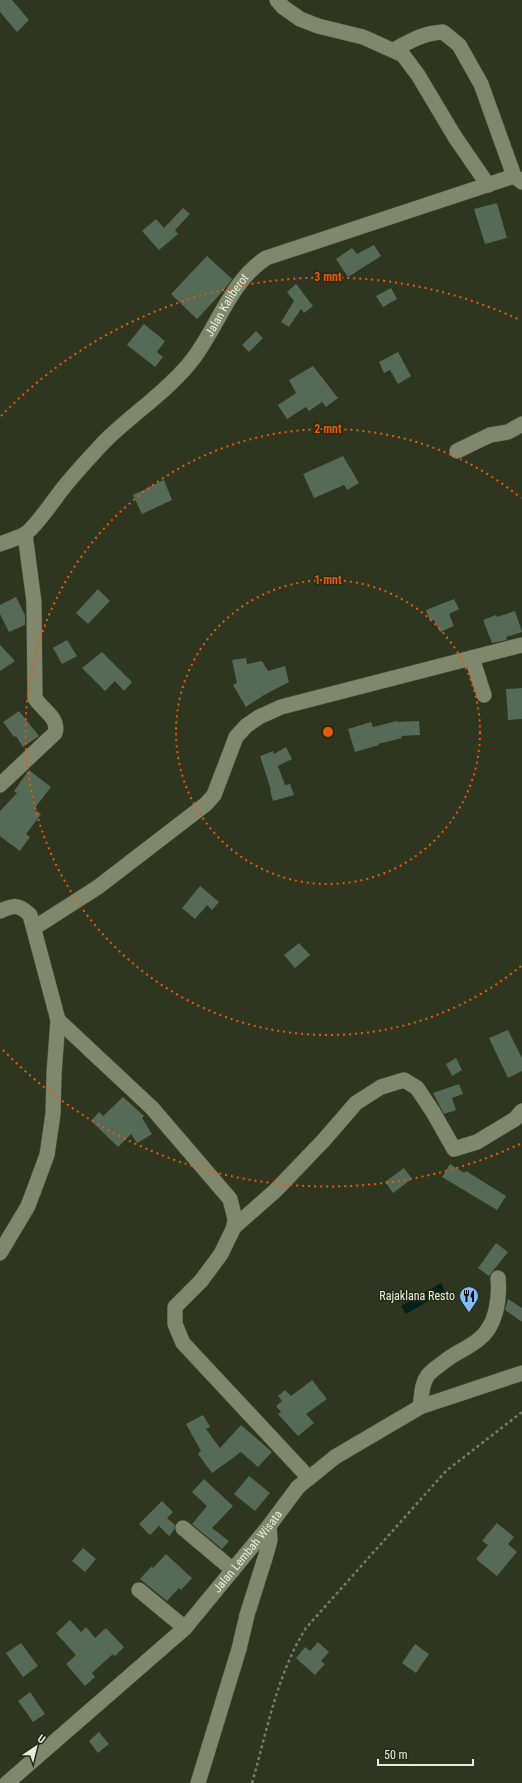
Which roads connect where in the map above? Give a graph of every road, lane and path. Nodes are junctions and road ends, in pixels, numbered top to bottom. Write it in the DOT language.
graph roads {
  1 [pos="277,0"];
  2 [pos="394,50"];
  3 [pos="518,179"];
  4 [pos="488,185"];
  5 [pos="522,424"];
  6 [pos="457,451"];
  7 [pos="25,534"];
  8 [pos="0,544"];
  9 [pos="522,645"];
  10 [pos="472,658"];
  11 [pos="484,695"];
  12 [pos="0,785"];
  13 [pos="0,910"];
  14 [pos="34,928"];
  15 [pos="58,1020"];
  16 [pos="522,1111"];
  17 [pos="234,1227"];
  18 [pos="0,1253"];
  19 [pos="498,1278"];
  20 [pos="522,1373"];
  21 [pos="420,1407"];
  22 [pos="522,1412"];
  23 [pos="309,1478"];
  24 [pos="269,1526"];
  25 [pos="183,1528"];
  26 [pos="233,1570"];
  27 [pos="139,1590"];
  28 [pos="185,1628"];
  29 [pos="7,1783"];
  30 [pos="198,1783"];
  31 [pos="252,1783"];
  1 -- 2 [label="street"];
  2 -- 3 [label="street"];
  2 -- 4 [label="street"];
  3 -- 4 [label="street, Jalan Kaliberot"];
  4 -- 7 [label="street, Jalan Kaliberot"];
  5 -- 6 [label="street"];
  7 -- 8 [label="street, Jalan Kaliberot"];
  7 -- 12 [label="street"];
  9 -- 10 [label="street"];
  10 -- 11 [label="street"];
  10 -- 14 [label="street"];
  13 -- 14 [label="street"];
  14 -- 15 [label="street"];
  15 -- 17 [label="street"];
  15 -- 18 [label="street"];
  16 -- 17 [label="street"];
  17 -- 23 [label="street"];
  19 -- 21 [label="street"];
  20 -- 21 [label="street, Jalan Lembah Wisata"];
  21 -- 23 [label="street, Jalan Lembah Wisata"];
  22 -- 31 [label="path"];
  23 -- 24 [label="street, Jalan Lembah Wisata"];
  24 -- 26 [label="street, Jalan Lembah Wisata"];
  24 -- 30 [label="street"];
  25 -- 26 [label="street"];
  26 -- 28 [label="street, Jalan Lembah Wisata"];
  27 -- 28 [label="street"];
  28 -- 29 [label="street, Jalan Lembah Wisata"];
}
